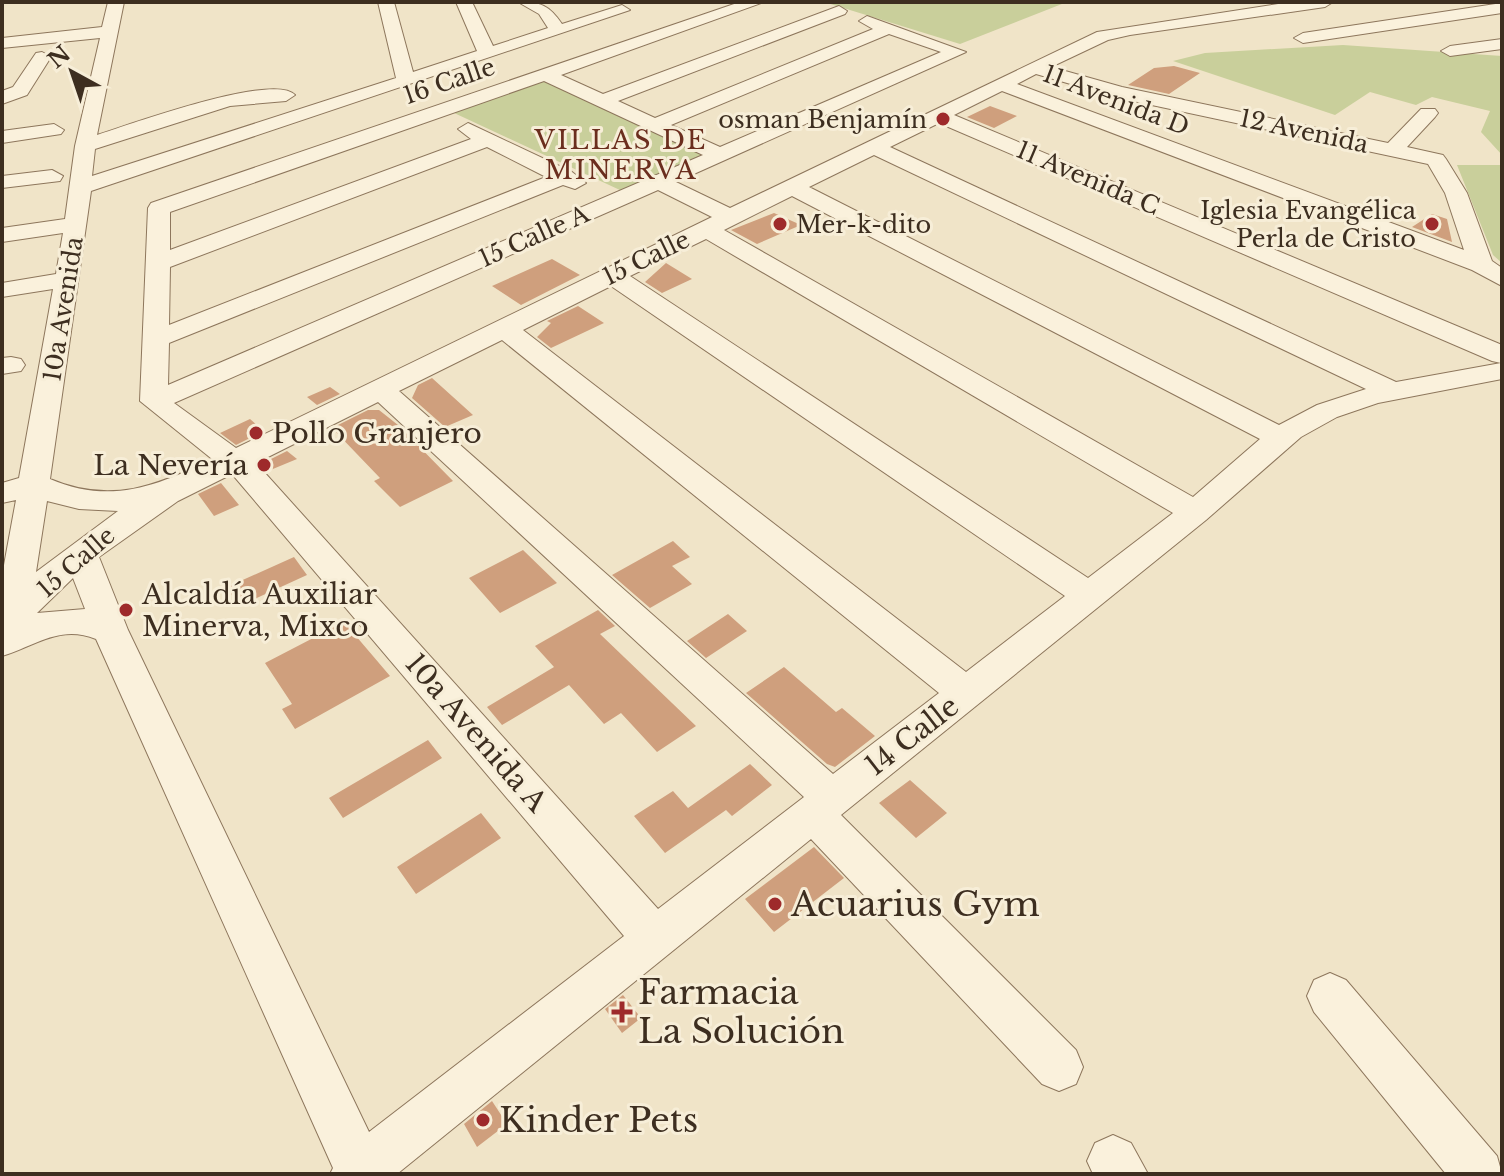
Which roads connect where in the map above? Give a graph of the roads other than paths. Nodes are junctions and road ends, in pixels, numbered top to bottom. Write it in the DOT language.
graph roads {
  1 [pos="116,2"];
  2 [pos="386,2"];
  3 [pos="464,2"];
  4 [pos="526,2"];
  5 [pos="756,2"];
  6 [pos="813,2"];
  7 [pos="1325,2"];
  8 [pos="1502,8"];
  9 [pos="622,10"];
  10 [pos="839,11"];
  11 [pos="889,28"];
  12 [pos="558,30"];
  13 [pos="1303,38"];
  14 [pos="105,41"];
  15 [pos="2,43"];
  16 [pos="1502,44"];
  17 [pos="1450,51"];
  18 [pos="487,53"];
  19 [pos="42,57"];
  20 [pos="2,61"];
  21 [pos="991,65"];
  22 [pos="545,75"];
  23 [pos="406,79"];
  24 [pos="286,95"];
  25 [pos="2,98"];
  26 [pos="602,101"];
  27 [pos="436,113"];
  28 [pos="1428,113"];
  29 [pos="938,115"];
  30 [pos="654,125"];
  31 [pos="54,130"];
  32 [pos="2,137"];
  33 [pos="489,139"];
  34 [pos="85,146"];
  35 [pos="873,147"];
  36 [pos="1393,149"];
  37 [pos="720,155"];
  38 [pos="52,176"];
  39 [pos="564,177"];
  40 [pos="2,182"];
  41 [pos="658,182"];
  42 [pos="81,187"];
  43 [pos="792,187"];
  44 [pos="613,202"];
  45 [pos="718,223"];
  46 [pos="76,224"];
  47 [pos="2,235"];
  48 [pos="158,263"];
  49 [pos="1481,265"];
  50 [pos="612,275"];
  51 [pos="1502,279"];
  52 [pos="66,283"];
  53 [pos="2,290"];
  54 [pos="2,297"];
  55 [pos="504,328"];
  56 [pos="156,339"];
  57 [pos="1502,355"];
  58 [pos="1502,371"];
  59 [pos="380,389"];
  60 [pos="1396,393"];
  61 [pos="154,401"];
  62 [pos="1281,438"];
  63 [pos="233,461"];
  64 [pos="35,484"];
  65 [pos="2,493"];
  66 [pos="167,494"];
  67 [pos="1195,512"];
  68 [pos="81,554"];
  69 [pos="1089,595"];
  70 [pos="110,630"];
  71 [pos="5,631"];
  72 [pos="966,693"];
  73 [pos="824,806"];
  74 [pos="655,939"];
  75 [pos="1330,996"];
  76 [pos="1059,1067"];
  77 [pos="359,1173"];
  78 [pos="1479,1174"];
  1 -- 14 [label="street, 10a Avenida"];
  2 -- 23 [label="street"];
  3 -- 18 [label="street"];
  4 -- 12 [label="street"];
  5 -- 22 [label="street, 16 Calle"];
  6 -- 10 [label="street, 12 Avenida"];
  7 -- 21 [label="street, 15 Calle"];
  8 -- 13 [label="street"];
  9 -- 12 [label="street"];
  10 -- 11 [label="street, 12 Avenida"];
  10 -- 26 [label="street"];
  11 -- 21 [label="street, 12 Avenida"];
  11 -- 30 [label="street"];
  12 -- 18 [label="street"];
  14 -- 15 [label="street"];
  14 -- 19 [label="street"];
  14 -- 34 [label="street, 10a Avenida"];
  16 -- 17 [label="street"];
  18 -- 23 [label="street"];
  19 -- 20 [label="street"];
  19 -- 25 [label="street"];
  21 -- 29 [label="street, 15 Calle"];
  21 -- 36 [label="street, 12 Avenida"];
  21 -- 37 [label="street, 15 Calle A"];
  21 -- 49 [label="street, 11 Avenida D"];
  22 -- 26 [label="street"];
  22 -- 27 [label="street, 16 Calle"];
  23 -- 42 [label="street"];
  24 -- 34 [label="street"];
  26 -- 30 [label="street"];
  27 -- 33 [label="street"];
  27 -- 48 [label="street, 16 Calle"];
  28 -- 36 [label="street"];
  29 -- 35 [label="street, 15 Calle"];
  29 -- 57 [label="street, 11 Avenida C"];
  30 -- 37 [label="street"];
  31 -- 32 [label="street"];
  33 -- 39 [label="street"];
  33 -- 48 [label="street"];
  34 -- 42 [label="street, 10a Avenida"];
  35 -- 43 [label="street, 15 Calle"];
  35 -- 60 [label="street"];
  36 -- 49 [label="street, 12 Avenida"];
  37 -- 41 [label="street, 15 Calle A"];
  38 -- 40 [label="street"];
  39 -- 44 [label="street"];
  39 -- 56 [label="street"];
  41 -- 44 [label="street, 15 Calle A"];
  41 -- 45 [label="street"];
  42 -- 46 [label="street, 10a Avenida"];
  43 -- 45 [label="street, 15 Calle"];
  43 -- 62 [label="street"];
  44 -- 61 [label="street, 15 Calle A"];
  45 -- 50 [label="street, 15 Calle"];
  45 -- 67 [label="street"];
  46 -- 47 [label="street"];
  46 -- 52 [label="street, 10a Avenida"];
  48 -- 56 [label="street"];
  49 -- 51 [label="street"];
  50 -- 55 [label="street, 15 Calle"];
  50 -- 69 [label="street"];
  52 -- 53 [label="street"];
  52 -- 54 [label="street"];
  52 -- 64 [label="street, 10a Avenida"];
  55 -- 59 [label="street, 15 Calle"];
  55 -- 72 [label="street"];
  56 -- 61 [label="street"];
  58 -- 60 [label="street, 14 Calle"];
  59 -- 63 [label="street, 15 Calle"];
  59 -- 73 [label="street"];
  60 -- 62 [label="street, 14 Calle"];
  61 -- 63 [label="street, 10a Avenida A"];
  62 -- 67 [label="street, 14 Calle"];
  63 -- 66 [label="street, 15 Calle"];
  63 -- 74 [label="street, 10a Avenida A"];
  64 -- 65 [label="street"];
  64 -- 66 [label="street"];
  64 -- 71 [label="street, 10a Avenida"];
  66 -- 68 [label="street, 15 Calle"];
  67 -- 69 [label="street, 14 Calle"];
  68 -- 70 [label="street"];
  68 -- 71 [label="street, 15 Calle"];
  69 -- 72 [label="street, 14 Calle"];
  70 -- 71 [label="street"];
  70 -- 77 [label="street"];
  72 -- 73 [label="street, 14 Calle"];
  73 -- 74 [label="street, 14 Calle"];
  73 -- 76 [label="street"];
  74 -- 77 [label="street, 14 Calle"];
  75 -- 78 [label="street"];
}
